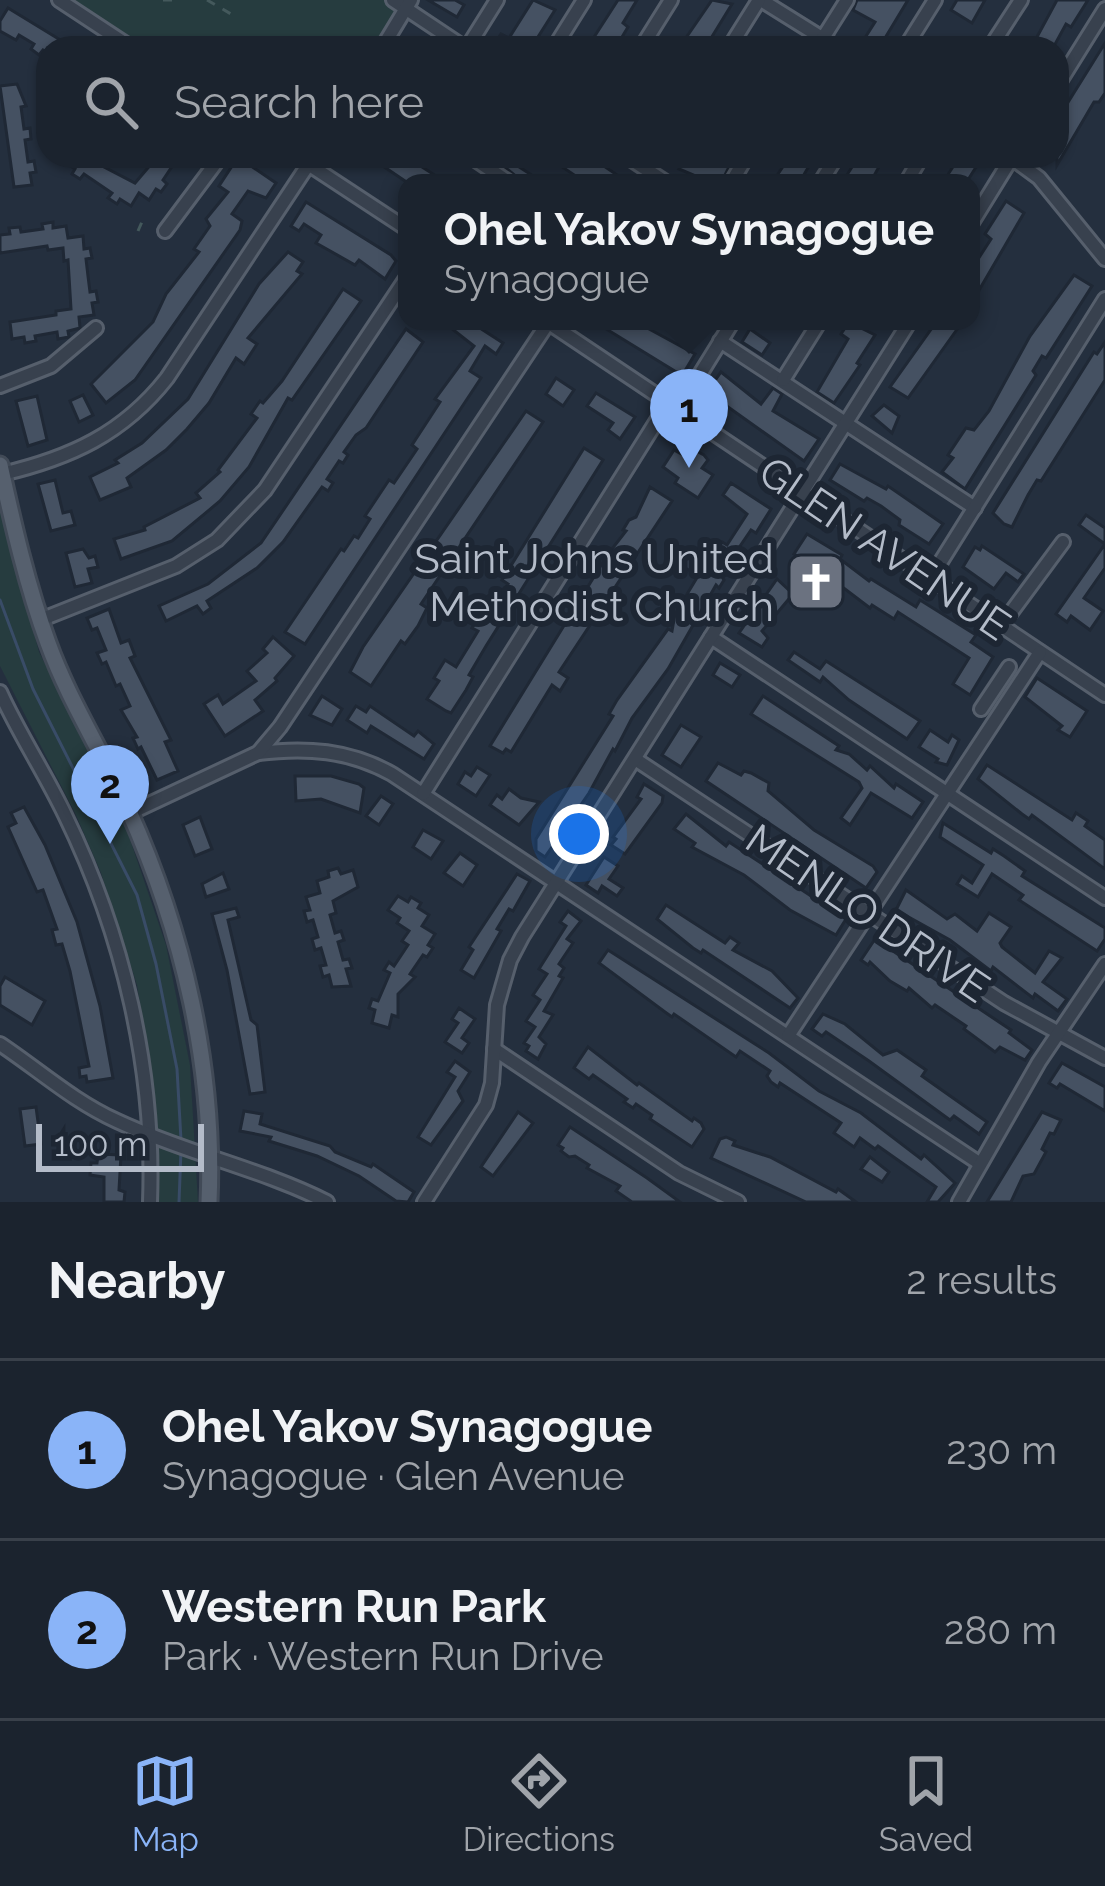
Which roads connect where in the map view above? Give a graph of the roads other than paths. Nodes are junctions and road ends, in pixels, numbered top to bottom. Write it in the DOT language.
graph roads {
  1 [pos="59,0"];
  2 [pos="393,0"];
  3 [pos="497,0"];
  4 [pos="584,0"];
  5 [pos="671,0"];
  6 [pos="760,0"];
  7 [pos="847,0"];
  8 [pos="934,0"];
  9 [pos="1021,0"];
  10 [pos="409,4"];
  11 [pos="1105,9"];
  12 [pos="114,36"];
  13 [pos="389,36"];
  14 [pos="450,36"];
  15 [pos="474,36"];
  16 [pos="562,36"];
  17 [pos="648,36"];
  18 [pos="737,36"];
  19 [pos="820,36"];
  20 [pos="824,36"];
  21 [pos="912,36"];
  22 [pos="998,36"];
  23 [pos="1069,67"];
  24 [pos="212,168"];
  25 [pos="307,168"];
  26 [pos="323,168"];
  27 [pos="645,168"];
  28 [pos="654,168"];
  29 [pos="1004,168"];
  30 [pos="1026,168"];
  31 [pos="651,172"];
  32 [pos="654,174"];
  33 [pos="980,209"];
  34 [pos="398,222"];
  35 [pos="166,231"];
  36 [pos="1105,259"];
  37 [pos="398,290"];
  38 [pos="1105,299"];
  39 [pos="96,328"];
  40 [pos="542,330"];
  41 [pos="559,330"];
  42 [pos="814,330"];
  43 [pos="904,330"];
  44 [pos="727,331"];
  45 [pos="783,380"];
  46 [pos="0,386"];
  47 [pos="673,406"];
  48 [pos="846,422"];
  49 [pos="1,470"];
  50 [pos="803,492"];
  51 [pos="975,508"];
  52 [pos="1063,542"];
  53 [pos="930,579"];
  54 [pos="40,620"];
  55 [pos="1001,626"];
  56 [pos="711,638"];
  57 [pos="1040,652"];
  58 [pos="1010,668"];
  59 [pos="996,688"];
  60 [pos="0,692"];
  61 [pos="1105,695"];
  62 [pos="1010,697"];
  63 [pos="981,710"];
  64 [pos="258,753"];
  65 [pos="635,759"];
  66 [pos="423,794"];
  67 [pos="947,794"];
  68 [pos="130,813"];
  69 [pos="556,883"];
  70 [pos="1105,898"];
  71 [pos="869,913"];
  72 [pos="1105,964"];
  73 [pos="1058,1033"];
  74 [pos="788,1036"];
  75 [pos="0,1043"];
  76 [pos="494,1049"];
  77 [pos="1105,1058"];
  78 [pos="149,1136"];
  79 [pos="211,1156"];
  80 [pos="980,1163"];
  81 [pos="149,1202"];
  82 [pos="209,1202"];
  83 [pos="327,1202"];
  84 [pos="424,1202"];
  85 [pos="738,1202"];
  86 [pos="959,1202"];
  1 -- 12 [label="street"];
  2 -- 10 [label="street"];
  3 -- 15 [label="street"];
  4 -- 16 [label="street"];
  5 -- 17 [label="street"];
  6 -- 18 [label="street"];
  6 -- 19 [label="street"];
  7 -- 20 [label="street"];
  8 -- 21 [label="street"];
  9 -- 22 [label="street"];
  10 -- 13 [label="street"];
  10 -- 14 [label="street"];
  11 -- 23 [label="street"];
  24 -- 35 [label="street"];
  25 -- 49 [label="street"];
  26 -- 34 [label="street"];
  27 -- 31 [label="street"];
  28 -- 31 [label="street"];
  29 -- 33 [label="street"];
  30 -- 36 [label="street"];
  31 -- 32 [label="street"];
  37 -- 54 [label="street"];
  38 -- 51 [label="street"];
  39 -- 46 [label="street"];
  40 -- 64 [label="street"];
  41 -- 47 [label="street, GLEN AVENUE"];
  42 -- 45 [label="street"];
  43 -- 48 [label="street"];
  44 -- 45 [label="street"];
  44 -- 47 [label="street"];
  45 -- 48 [label="street"];
  47 -- 50 [label="street, GLEN AVENUE"];
  47 -- 66 [label="street"];
  48 -- 50 [label="street"];
  48 -- 51 [label="street"];
  49 -- 54 [label="main road"];
  50 -- 53 [label="street, GLEN AVENUE"];
  50 -- 56 [label="street"];
  51 -- 53 [label="street"];
  52 -- 55 [label="street"];
  53 -- 55 [label="street, GLEN AVENUE"];
  54 -- 68 [label="main road"];
  55 -- 57 [label="street, GLEN AVENUE"];
  56 -- 65 [label="street"];
  56 -- 67 [label="street"];
  57 -- 61 [label="street, GLEN AVENUE"];
  57 -- 62 [label="street"];
  58 -- 59 [label="street"];
  59 -- 62 [label="street"];
  59 -- 63 [label="street"];
  60 -- 78 [label="street"];
  62 -- 67 [label="street"];
  64 -- 66 [label="street"];
  64 -- 68 [label="street"];
  65 -- 69 [label="street"];
  65 -- 71 [label="street, MENLO DRIVE"];
  66 -- 69 [label="street"];
  67 -- 70 [label="street"];
  67 -- 71 [label="street"];
  68 -- 79 [label="main road"];
  69 -- 74 [label="street"];
  69 -- 76 [label="street"];
  71 -- 73 [label="street, MENLO DRIVE"];
  71 -- 74 [label="street"];
  72 -- 73 [label="street"];
  73 -- 77 [label="street, MENLO DRIVE"];
  73 -- 80 [label="street"];
  74 -- 80 [label="street"];
  75 -- 78 [label="street"];
  76 -- 84 [label="street"];
  76 -- 85 [label="street"];
  78 -- 79 [label="street"];
  78 -- 81 [label="street"];
  79 -- 82 [label="main road"];
  79 -- 83 [label="street"];
  80 -- 86 [label="street"];
}
